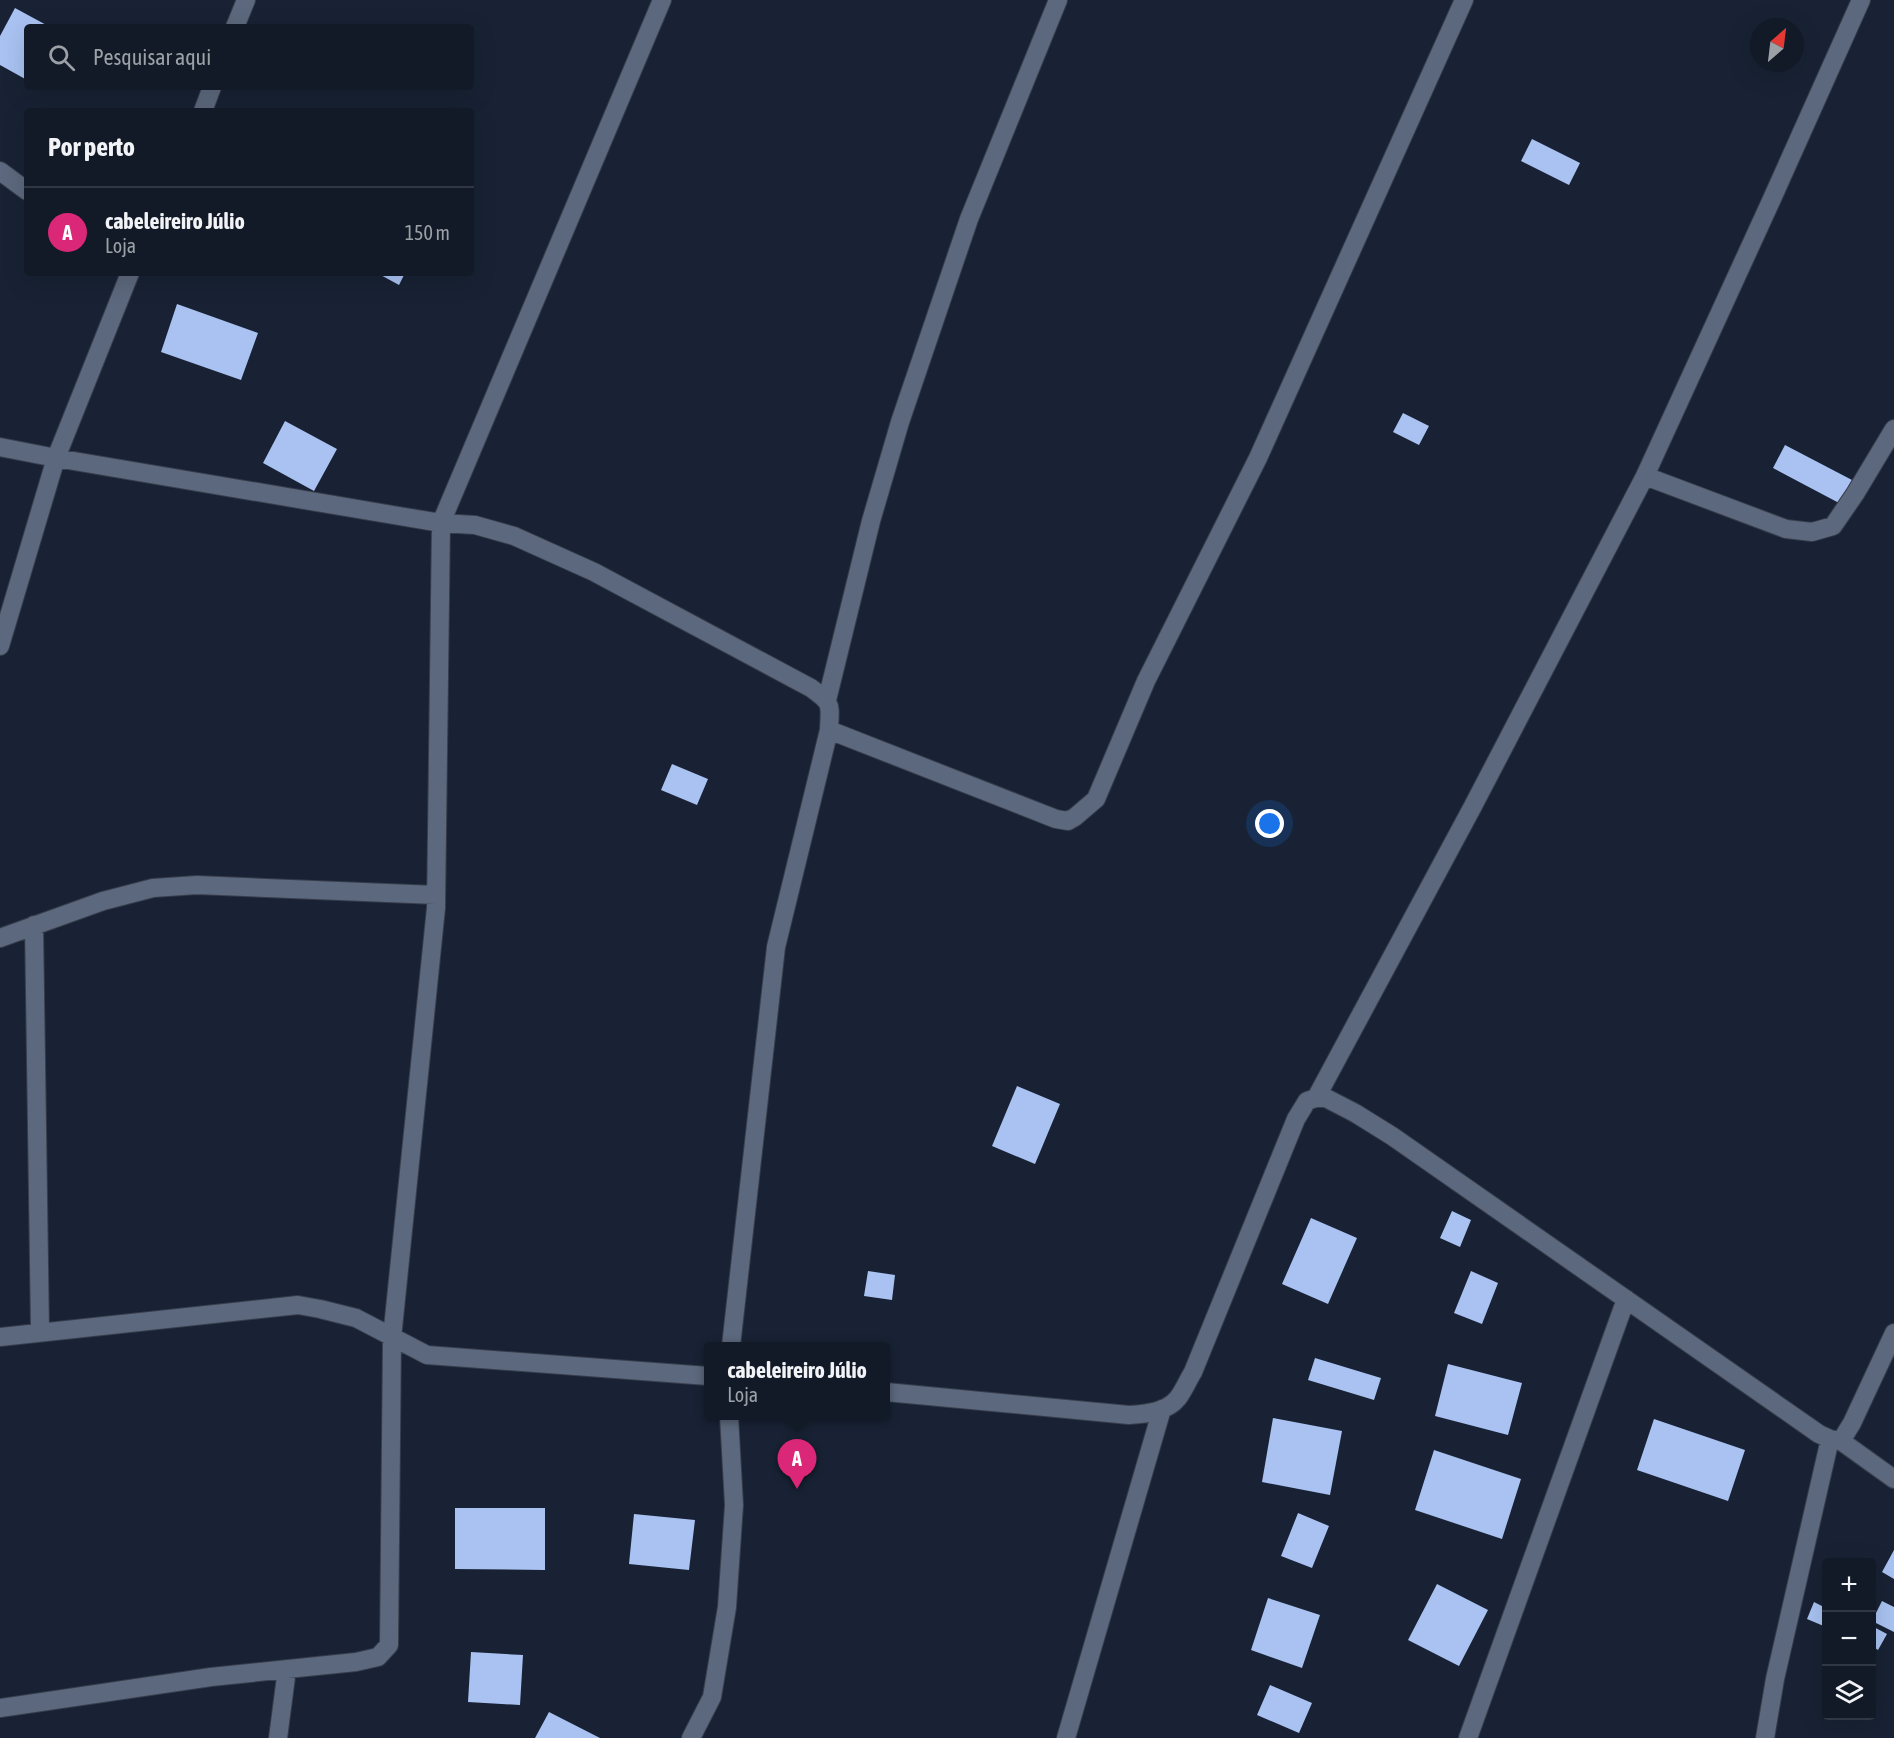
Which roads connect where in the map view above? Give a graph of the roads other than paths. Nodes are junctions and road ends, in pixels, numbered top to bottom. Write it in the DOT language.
graph roads {
  1 [pos="246,0"];
  2 [pos="662,0"];
  3 [pos="1058,0"];
  4 [pos="1464,0"];
  5 [pos="1861,0"];
  6 [pos="236,24"];
  7 [pos="211,90"];
  8 [pos="204,108"];
  9 [pos="0,171"];
  10 [pos="24,189"];
  11 [pos="129,276"];
  12 [pos="1894,429"];
  13 [pos="0,447"];
  14 [pos="56,458"];
  15 [pos="1645,476"];
  16 [pos="441,523"];
  17 [pos="0,646"];
  18 [pos="827,700"];
  19 [pos="829,730"];
  20 [pos="436,895"];
  21 [pos="34,925"];
  22 [pos="0,938"];
  23 [pos="1316,1098"];
  24 [pos="1626,1299"];
  25 [pos="40,1331"];
  26 [pos="1894,1333"];
  27 [pos="0,1336"];
  28 [pos="392,1338"];
  29 [pos="732,1342"];
  30 [pos="704,1376"];
  31 [pos="890,1392"];
  32 [pos="1162,1409"];
  33 [pos="729,1420"];
  34 [pos="1836,1440"];
  35 [pos="1894,1479"];
  36 [pos="286,1669"];
  37 [pos="0,1708"];
  38 [pos="278,1738"];
  39 [pos="691,1738"];
  40 [pos="1066,1738"];
  41 [pos="1468,1738"];
  42 [pos="1765,1738"];
  1 -- 6 [label="street"];
  2 -- 16 [label="street"];
  3 -- 18 [label="street"];
  4 -- 19 [label="street"];
  5 -- 15 [label="street"];
  7 -- 8 [label="street"];
  9 -- 10 [label="street"];
  11 -- 14 [label="street"];
  12 -- 15 [label="street"];
  13 -- 14 [label="street"];
  14 -- 16 [label="street"];
  14 -- 17 [label="street"];
  15 -- 23 [label="street"];
  16 -- 18 [label="street"];
  16 -- 20 [label="street"];
  18 -- 19 [label="street"];
  19 -- 29 [label="street"];
  20 -- 21 [label="street"];
  20 -- 28 [label="street"];
  21 -- 22 [label="street"];
  21 -- 25 [label="street"];
  23 -- 24 [label="street"];
  23 -- 32 [label="street"];
  24 -- 34 [label="street"];
  24 -- 41 [label="street"];
  25 -- 27 [label="street"];
  25 -- 28 [label="street"];
  26 -- 34 [label="street"];
  28 -- 30 [label="street"];
  28 -- 36 [label="street"];
  31 -- 32 [label="street"];
  32 -- 40 [label="street"];
  33 -- 39 [label="street"];
  34 -- 35 [label="street"];
  34 -- 42 [label="street"];
  36 -- 37 [label="street"];
  36 -- 38 [label="street"];
}
